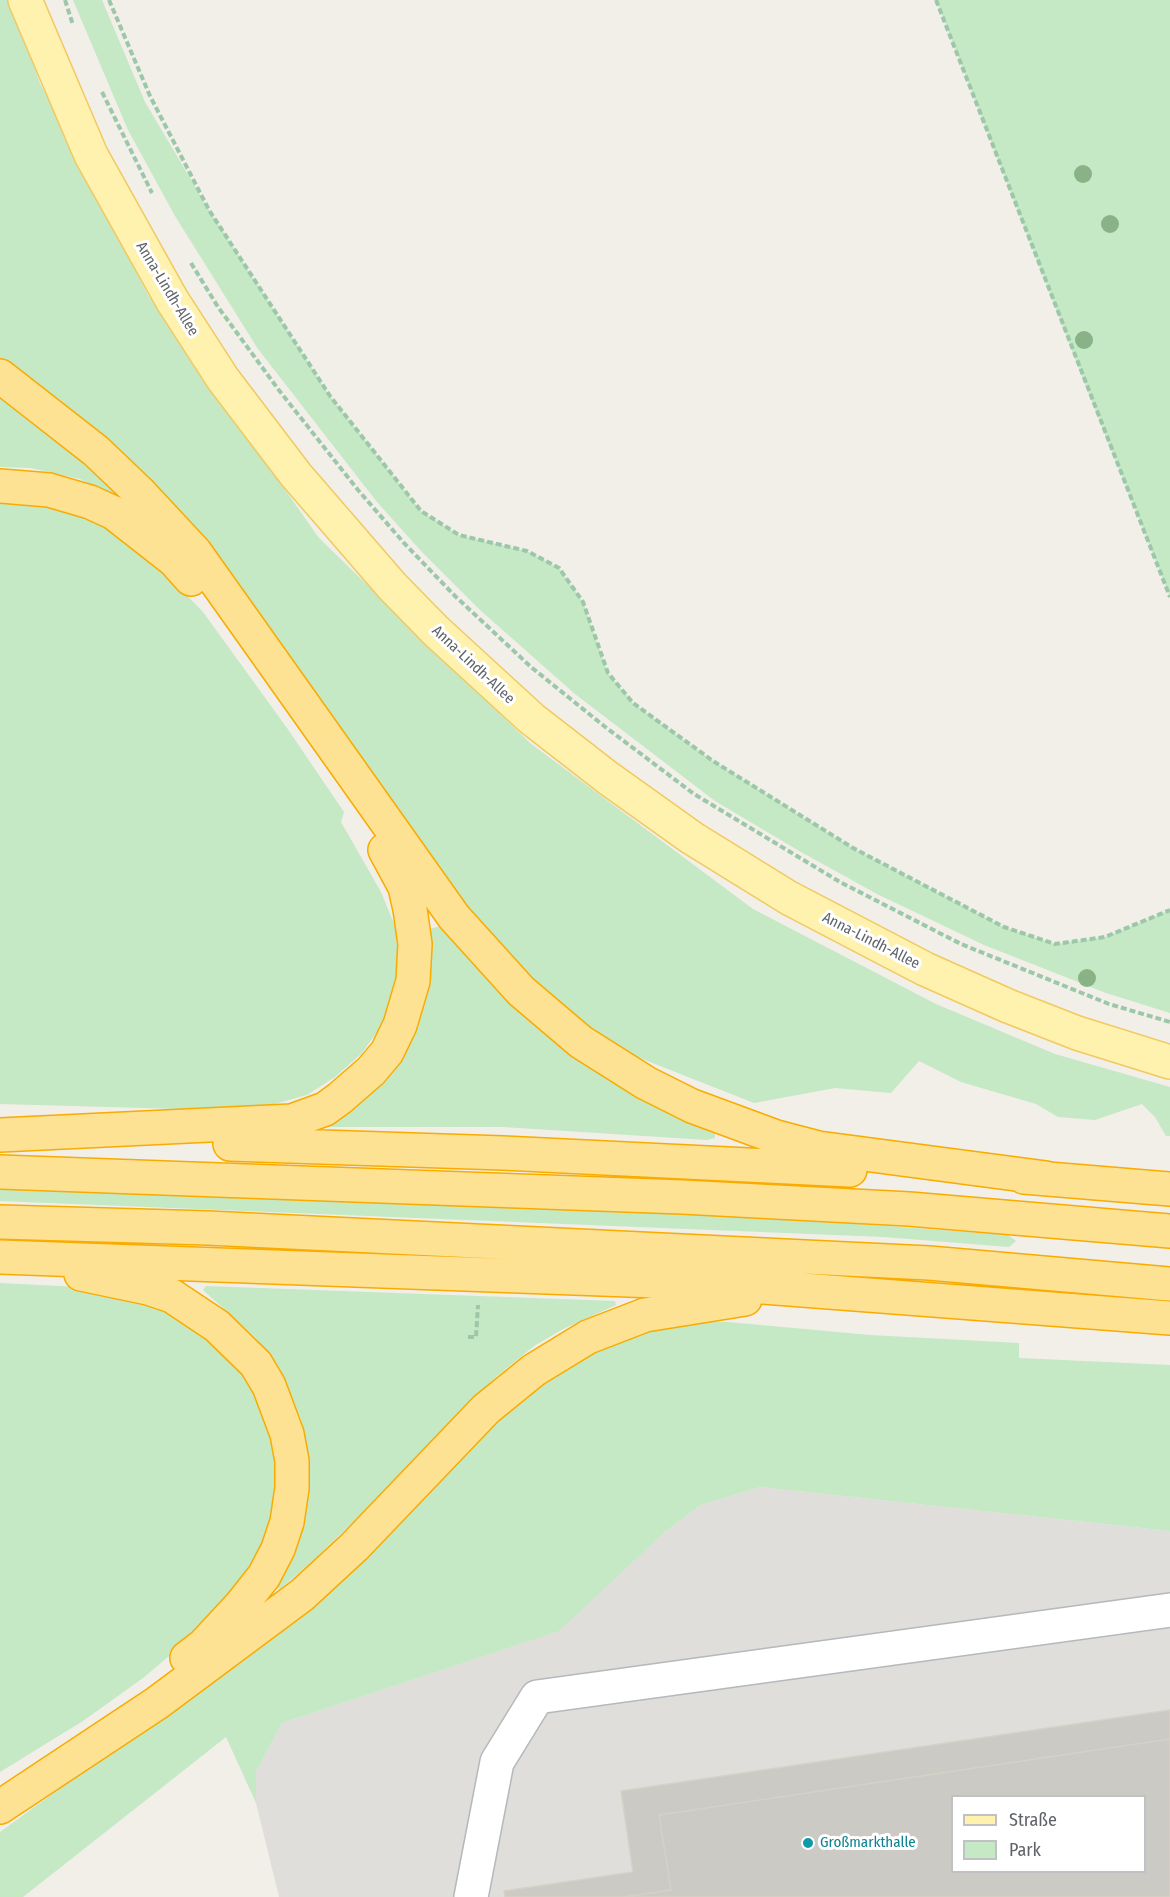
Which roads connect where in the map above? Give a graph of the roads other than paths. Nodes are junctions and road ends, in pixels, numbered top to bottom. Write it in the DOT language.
graph roads {
  1 [pos="25,0"];
  2 [pos="0,376"];
  3 [pos="0,486"];
  4 [pos="1170,1062"];
  5 [pos="0,1136"];
  6 [pos="0,1172"];
  7 [pos="1046,1178"];
  8 [pos="1170,1189"];
  9 [pos="0,1222"];
  10 [pos="1170,1231"];
  11 [pos="0,1258"];
  12 [pos="1170,1284"];
  13 [pos="804,1289"];
  14 [pos="1170,1318"];
  15 [pos="1170,1610"];
  16 [pos="0,1784"];
  17 [pos="0,1807"];
  18 [pos="471,1897"];
  1 -- 4 [label="main road, Anna-Lindh-Allee"];
  2 -- 7 [label="highway"];
  3 -- 5 [label="highway"];
  5 -- 7 [label="highway"];
  6 -- 10 [label="highway"];
  7 -- 8 [label="highway"];
  9 -- 12 [label="highway"];
  11 -- 13 [label="highway"];
  11 -- 16 [label="highway"];
  13 -- 14 [label="highway"];
  13 -- 17 [label="highway"];
  15 -- 18 [label="lane"];
}
